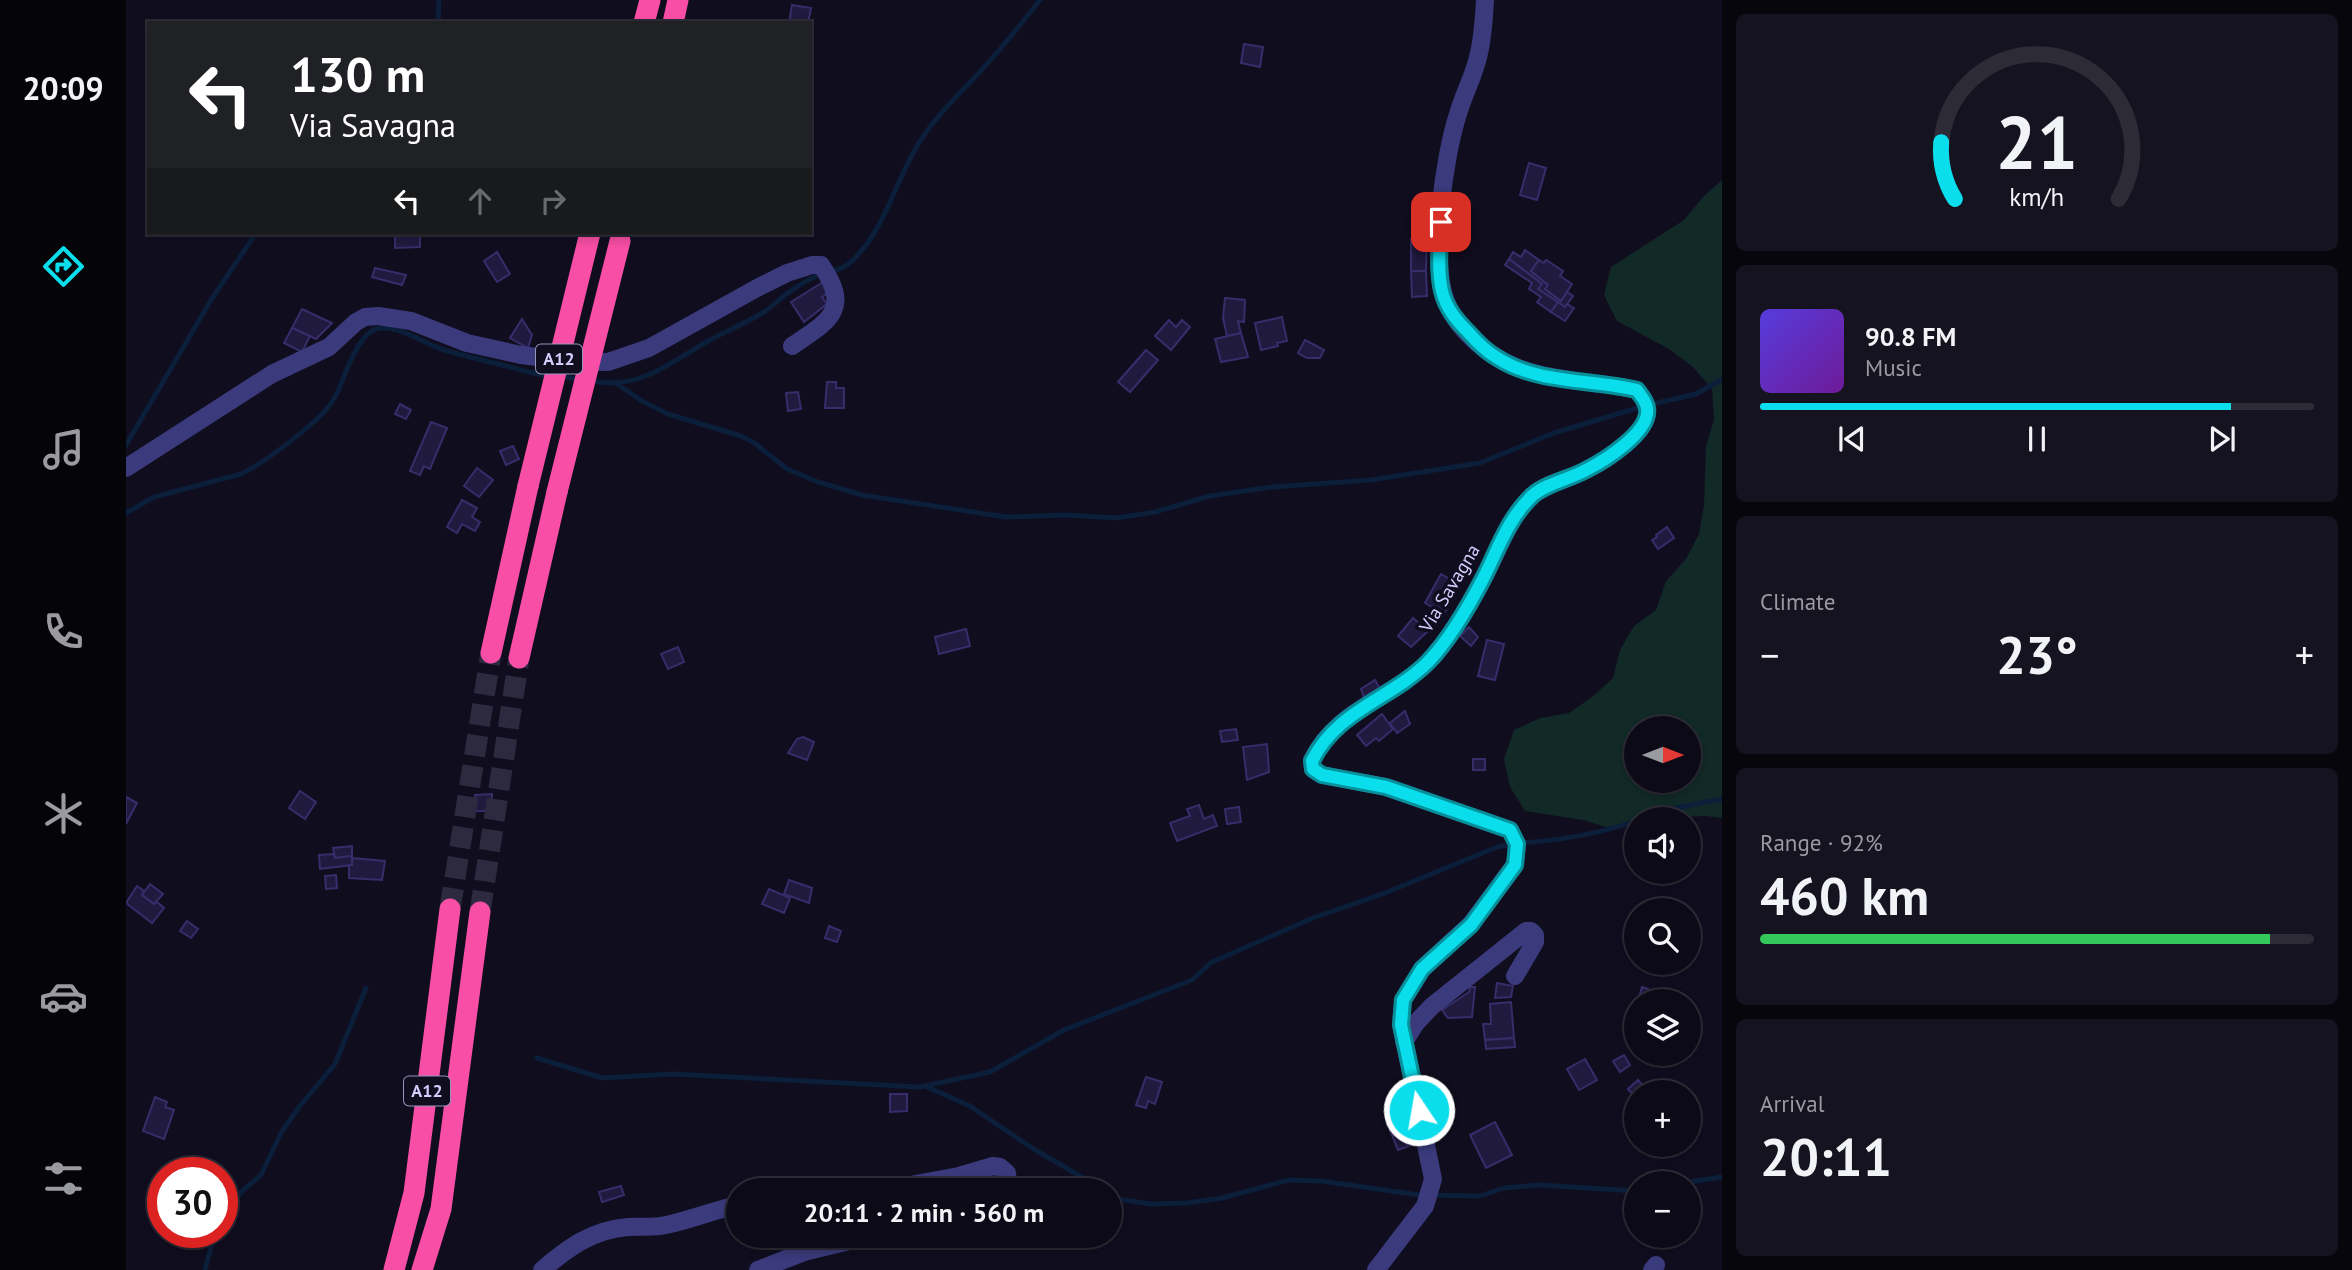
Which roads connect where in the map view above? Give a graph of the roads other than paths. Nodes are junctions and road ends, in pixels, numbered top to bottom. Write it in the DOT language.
graph roads {
  1 [pos="650,0"];
  2 [pos="678,0"];
  3 [pos="1485,0"];
  4 [pos="645,21"];
  5 [pos="673,21"];
  6 [pos="590,235"];
  7 [pos="621,237"];
  8 [pos="792,346"];
  9 [pos="126,468"];
  10 [pos="491,653"];
  11 [pos="519,658"];
  12 [pos="450,909"];
  13 [pos="480,912"];
  14 [pos="1515,976"];
  15 [pos="1404,1041"];
  16 [pos="948,1178"];
  17 [pos="1008,1178"];
  18 [pos="726,1209"];
  19 [pos="820,1248"];
  20 [pos="394,1270"];
  21 [pos="422,1270"];
  22 [pos="542,1270"];
  23 [pos="758,1270"];
  24 [pos="1376,1270"];
  1 -- 4 [label="highway"];
  2 -- 5 [label="highway"];
  3 -- 15 [label="street, Via Savagna"];
  6 -- 10 [label="highway, A12, bridge"];
  7 -- 11 [label="highway, A12, bridge"];
  8 -- 9 [label="street"];
  12 -- 20 [label="highway, A12"];
  13 -- 21 [label="highway, A12"];
  14 -- 15 [label="street"];
  15 -- 24 [label="street, Via Savagna"];
  16 -- 17 [label="street"];
  18 -- 22 [label="street"];
  19 -- 23 [label="street"];
}
